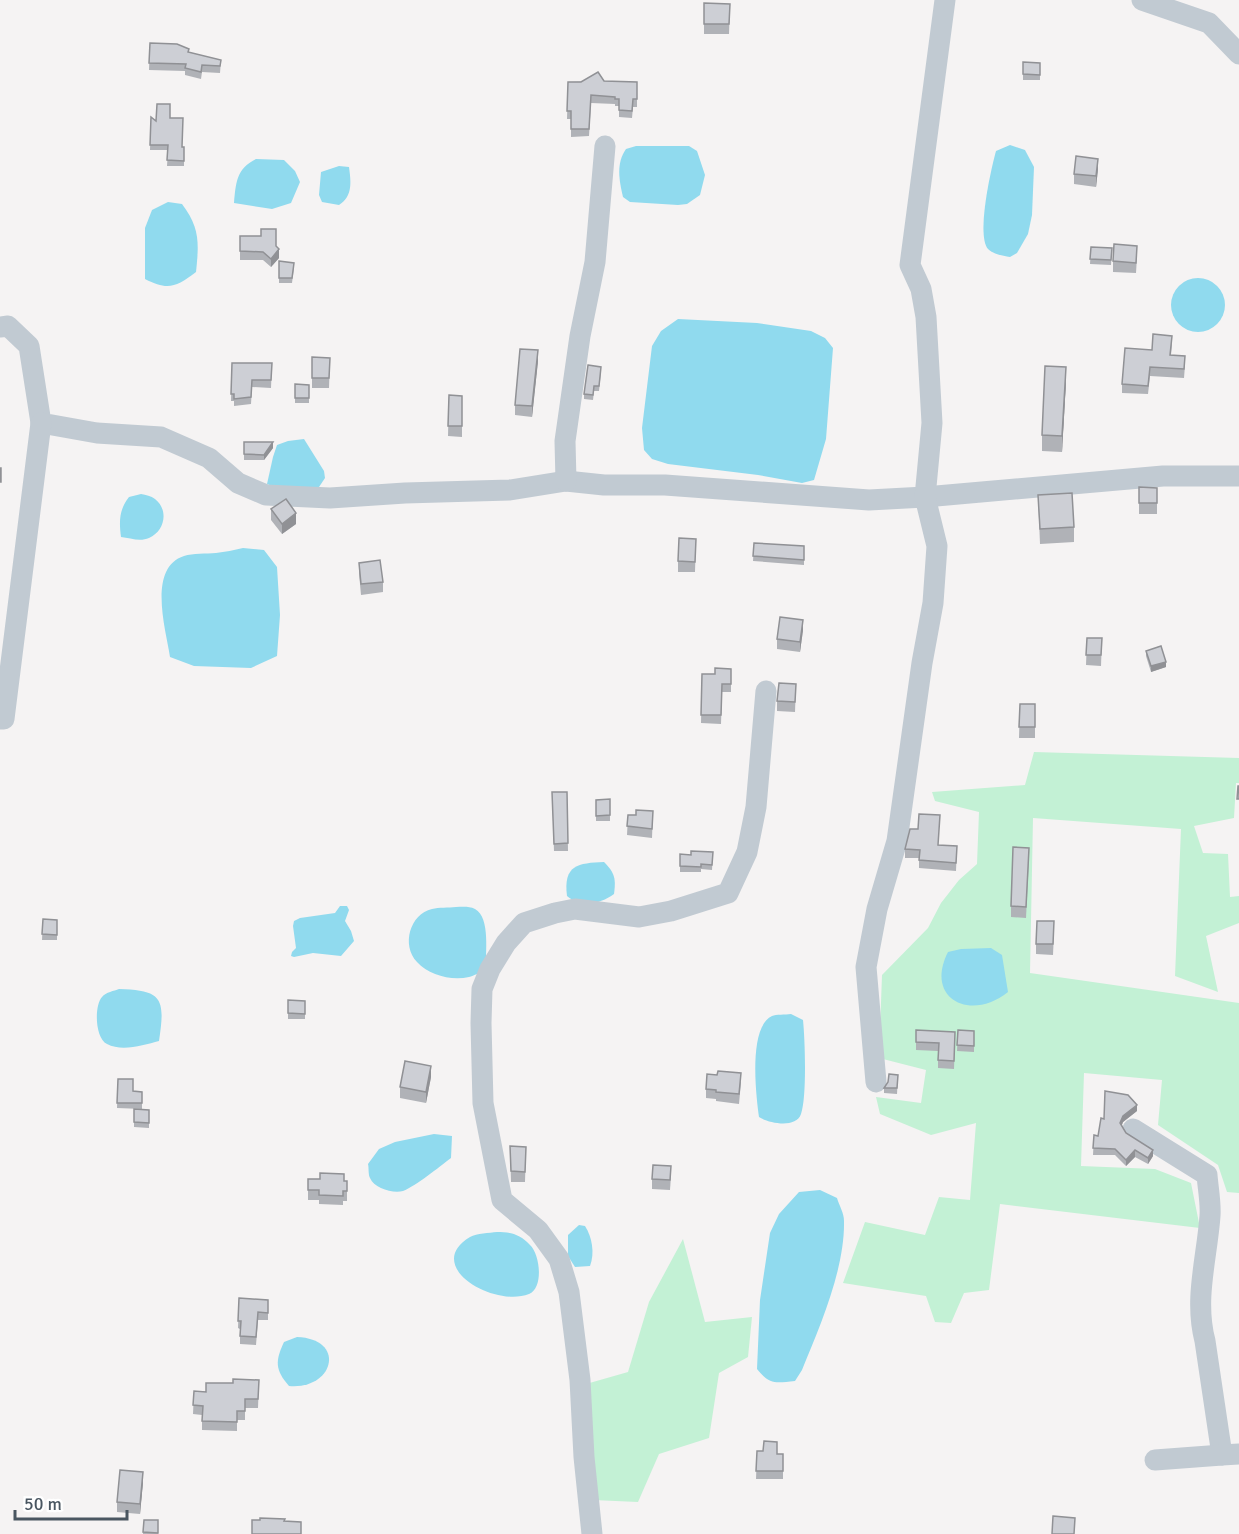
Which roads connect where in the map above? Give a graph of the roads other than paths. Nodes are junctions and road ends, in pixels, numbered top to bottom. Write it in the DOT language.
graph roads {
  1 [pos="945,0"];
  2 [pos="1142,0"];
  3 [pos="1239,54"];
  4 [pos="605,146"];
  5 [pos="0,327"];
  6 [pos="41,423"];
  7 [pos="1239,476"];
  8 [pos="566,481"];
  9 [pos="925,497"];
  10 [pos="766,691"];
  11 [pos="0,719"];
  12 [pos="876,1082"];
  13 [pos="1133,1129"];
  14 [pos="1230,1454"];
  15 [pos="1155,1460"];
  16 [pos="592,1534"];
  1 -- 9 [label="street"];
  2 -- 3 [label="street"];
  4 -- 8 [label="street"];
  5 -- 6 [label="street"];
  6 -- 8 [label="street"];
  6 -- 11 [label="street"];
  7 -- 9 [label="street"];
  8 -- 9 [label="street"];
  9 -- 12 [label="street"];
  10 -- 16 [label="street"];
  13 -- 14 [label="street"];
  14 -- 15 [label="street"];
}
